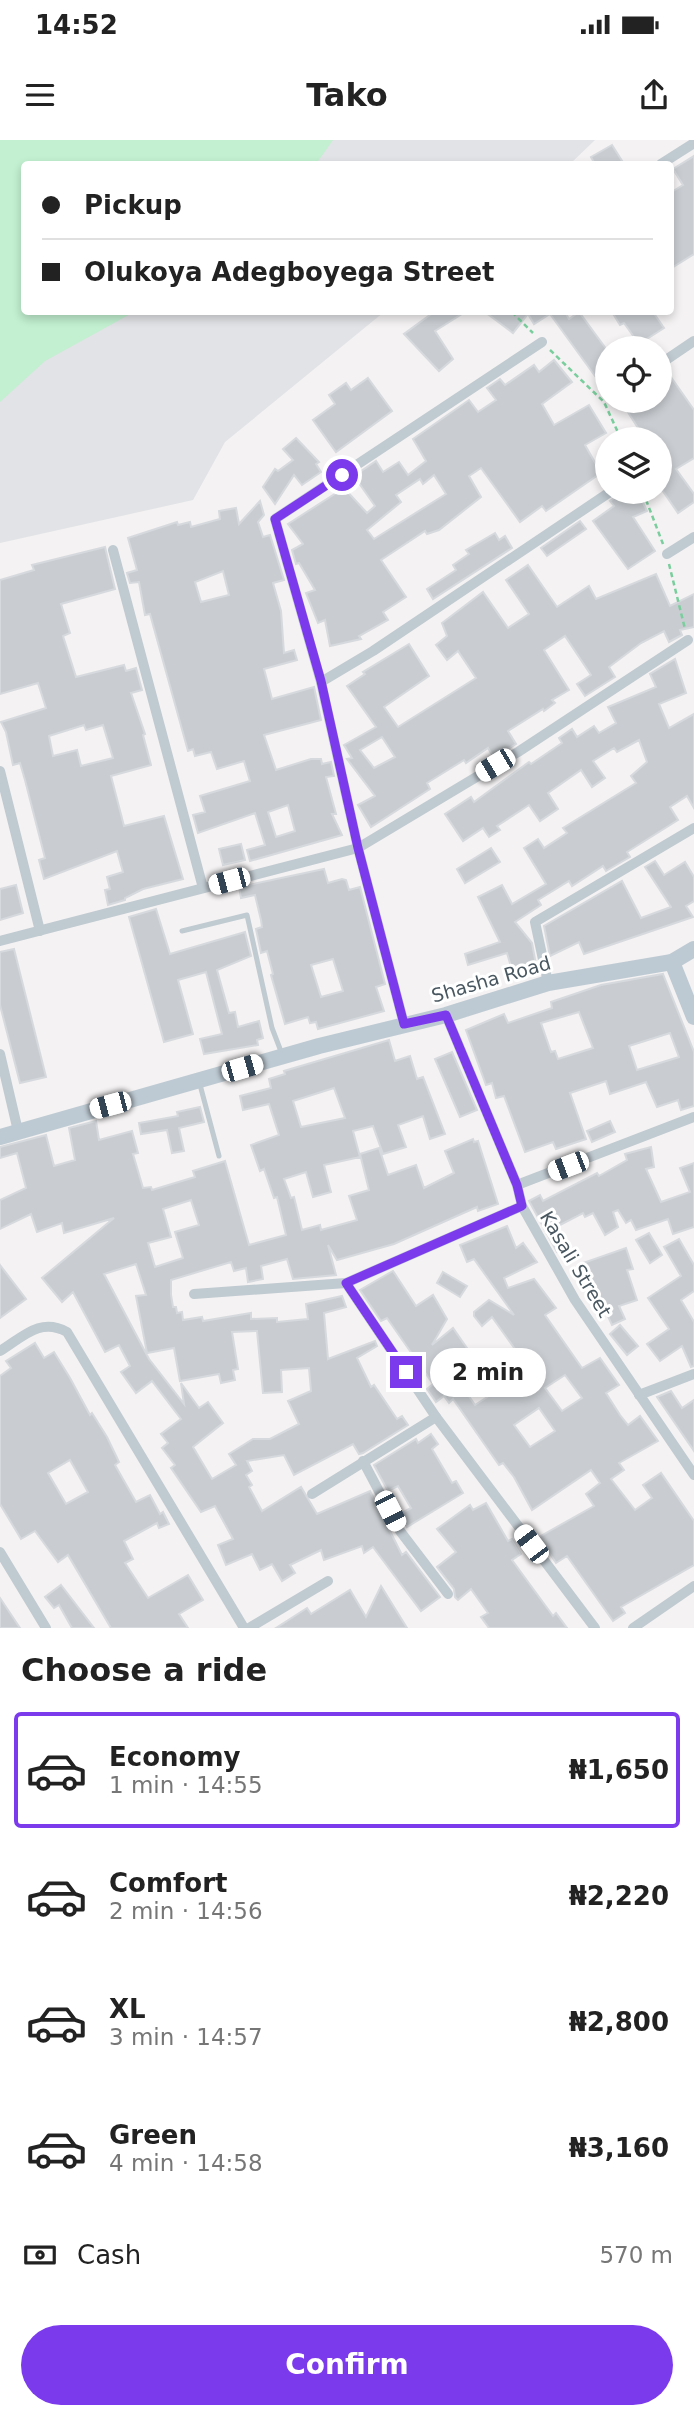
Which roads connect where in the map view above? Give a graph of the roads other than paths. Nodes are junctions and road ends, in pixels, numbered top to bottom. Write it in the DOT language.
graph roads {
  1 [pos="694,143"];
  2 [pos="666,161"];
  3 [pos="694,341"];
  4 [pos="542,342"];
  5 [pos="672,356"];
  6 [pos="595,502"];
  7 [pos="694,537"];
  8 [pos="113,550"];
  9 [pos="667,554"];
  10 [pos="688,640"];
  11 [pos="321,681"];
  12 [pos="0,771"];
  13 [pos="694,828"];
  14 [pos="358,848"];
  15 [pos="203,888"];
  16 [pos="40,931"];
  17 [pos="182,931"];
  18 [pos="0,941"];
  19 [pos="694,949"];
  20 [pos="672,962"];
  21 [pos="548,983"];
  22 [pos="446,1015"];
  23 [pos="694,1017"];
  24 [pos="404,1024"];
  25 [pos="0,1054"];
  26 [pos="283,1057"];
  27 [pos="199,1081"];
  28 [pos="694,1117"];
  29 [pos="19,1131"];
  30 [pos="0,1137"];
  31 [pos="219,1156"];
  32 [pos="517,1185"];
  33 [pos="522,1206"];
  34 [pos="346,1283"];
  35 [pos="194,1294"];
  36 [pos="0,1351"];
  37 [pos="694,1374"];
  38 [pos="639,1395"];
  39 [pos="436,1417"];
  40 [pos="363,1461"];
  41 [pos="694,1475"];
  42 [pos="312,1494"];
  43 [pos="0,1552"];
  44 [pos="328,1581"];
  45 [pos="694,1586"];
  46 [pos="449,1594"];
  47 [pos="46,1628"];
  48 [pos="247,1628"];
  49 [pos="595,1628"];
  50 [pos="633,1628"];
  1 -- 2 [label="street"];
  3 -- 5 [label="street"];
  4 -- 11 [label="street"];
  6 -- 11 [label="street"];
  7 -- 9 [label="street"];
  8 -- 15 [label="street"];
  10 -- 14 [label="street"];
  11 -- 14 [label="street"];
  12 -- 16 [label="street"];
  13 -- 21 [label="street"];
  14 -- 15 [label="street"];
  14 -- 24 [label="street"];
  15 -- 16 [label="street"];
  16 -- 18 [label="street"];
  17 -- 26 [label="lane"];
  19 -- 20 [label="street"];
  20 -- 21 [label="street, Shasha Road"];
  20 -- 23 [label="street"];
  21 -- 22 [label="street, Shasha Road"];
  22 -- 24 [label="street, Shasha Road"];
  22 -- 32 [label="street, Kasali Street"];
  24 -- 26 [label="street, Shasha Road"];
  25 -- 29 [label="street"];
  26 -- 27 [label="street, Shasha Road"];
  27 -- 29 [label="street, Shasha Road"];
  27 -- 31 [label="lane"];
  28 -- 32 [label="street"];
  29 -- 30 [label="street, Shasha Road"];
  32 -- 33 [label="street, Kasali Street"];
  33 -- 34 [label="street"];
  33 -- 38 [label="street, Kasali Street"];
  34 -- 35 [label="street"];
  34 -- 39 [label="street"];
  36 -- 48 [label="street"];
  37 -- 38 [label="street"];
  38 -- 41 [label="street, Kasali Street"];
  39 -- 40 [label="street"];
  39 -- 49 [label="street"];
  40 -- 42 [label="street"];
  40 -- 46 [label="street"];
  43 -- 47 [label="street"];
  44 -- 48 [label="street"];
  45 -- 50 [label="street"];
}
